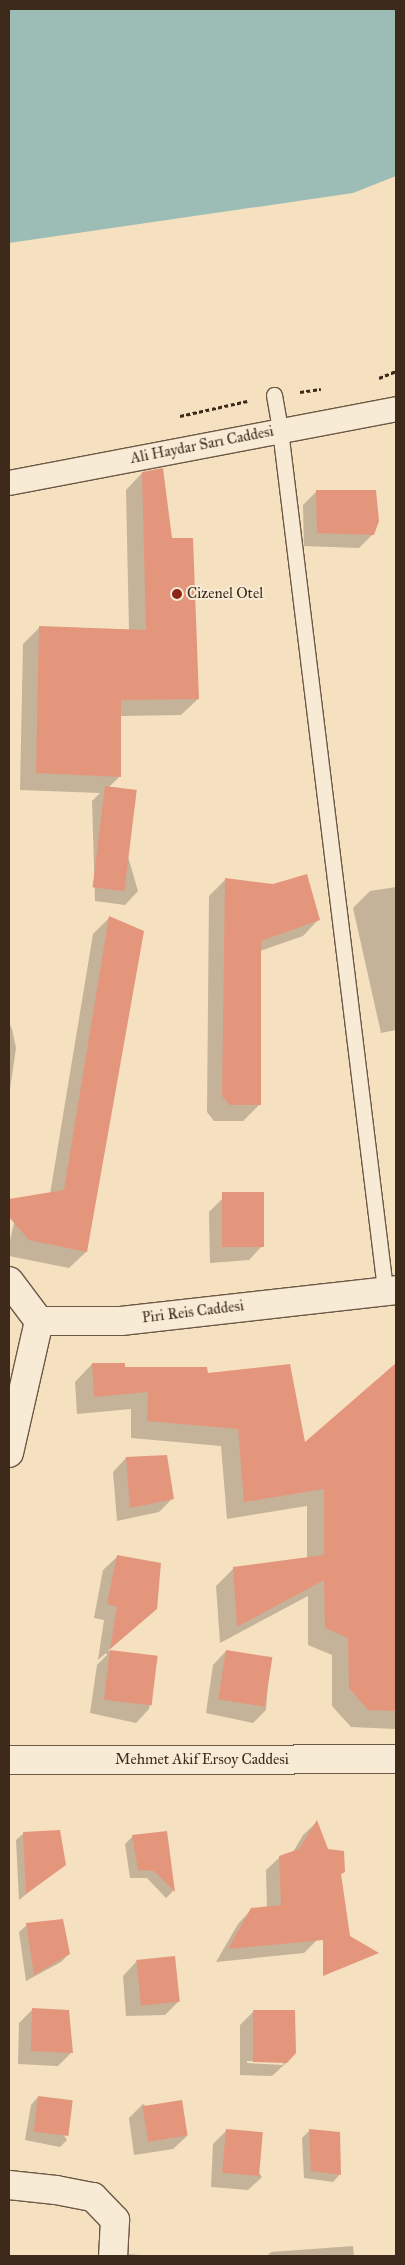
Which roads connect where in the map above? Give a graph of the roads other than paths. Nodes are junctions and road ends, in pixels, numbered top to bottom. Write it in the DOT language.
graph roads {
  1 [pos="274,395"];
  2 [pos="396,408"];
  3 [pos="280,430"];
  4 [pos="9,483"];
  5 [pos="9,1281"];
  6 [pos="391,1290"];
  7 [pos="39,1321"];
  8 [pos="9,1453"];
  9 [pos="396,1759"];
  10 [pos="9,1760"];
  11 [pos="9,2185"];
  12 [pos="113,2256"];
  1 -- 3 [label="lane"];
  2 -- 3 [label="street, Ali Haydar Sarı Caddesi"];
  3 -- 4 [label="street, Ali Haydar Sarı Caddesi"];
  3 -- 6 [label="lane"];
  5 -- 7 [label="street"];
  6 -- 7 [label="street, Piri Reis Caddesi"];
  7 -- 8 [label="street"];
  9 -- 10 [label="street, Mehmet Akif Ersoy Caddesi"];
  11 -- 12 [label="street"];
}
